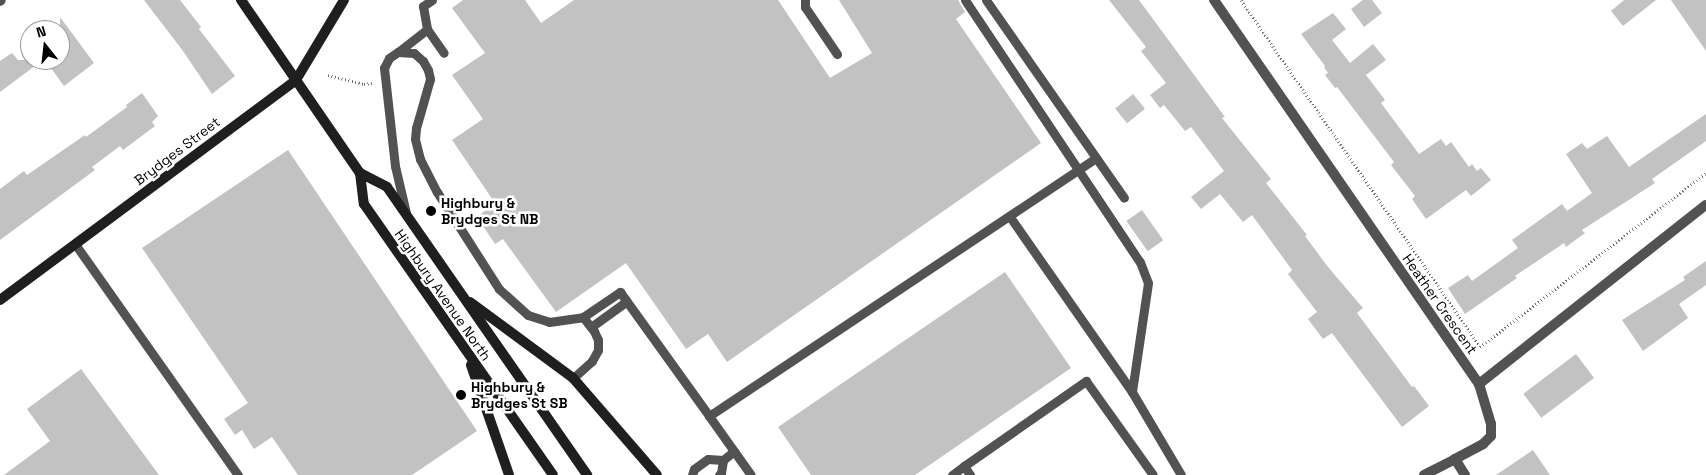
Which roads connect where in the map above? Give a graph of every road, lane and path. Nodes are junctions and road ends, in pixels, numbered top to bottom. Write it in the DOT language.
graph roads {
  1 [pos="241,0"];
  2 [pos="344,0"];
  3 [pos="432,0"];
  4 [pos="805,0"];
  5 [pos="966,0"];
  6 [pos="986,0"];
  7 [pos="1214,0"];
  8 [pos="1241,0"];
  9 [pos="427,29"];
  10 [pos="398,52"];
  11 [pos="444,53"];
  12 [pos="837,54"];
  13 [pos="328,75"];
  14 [pos="296,80"];
  15 [pos="376,82"];
  16 [pos="1096,158"];
  17 [pos="1078,169"];
  18 [pos="360,173"];
  19 [pos="1706,173"];
  20 [pos="1124,198"];
  21 [pos="1706,204"];
  22 [pos="406,214"];
  23 [pos="1010,217"];
  24 [pos="75,244"];
  25 [pos="463,297"];
  26 [pos="0,300"];
  27 [pos="627,301"];
  28 [pos="583,317"];
  29 [pos="591,327"];
  30 [pos="468,355"];
  31 [pos="573,378"];
  32 [pos="1479,384"];
  33 [pos="1132,392"];
  34 [pos="709,416"];
  35 [pos="734,451"];
  36 [pos="1455,459"];
  37 [pos="723,460"];
  38 [pos="964,466"];
  39 [pos="238,475"];
  40 [pos="509,475"];
  41 [pos="553,475"];
  42 [pos="587,475"];
  43 [pos="657,475"];
  44 [pos="692,475"];
  45 [pos="719,475"];
  46 [pos="751,475"];
  47 [pos="952,475"];
  48 [pos="970,475"];
  49 [pos="1153,475"];
  50 [pos="1181,475"];
  51 [pos="1424,475"];
  52 [pos="1466,475"];
  1 -- 14 [label="main road, Highbury Avenue North"];
  2 -- 14 [label="main road, Brydges Street"];
  3 -- 9 [label="lane"];
  4 -- 12 [label="lane"];
  5 -- 17 [label="lane"];
  6 -- 16 [label="lane"];
  7 -- 32 [label="street, Heather Crescent"];
  8 -- 19 [label="path"];
  9 -- 10 [label="lane"];
  9 -- 11 [label="lane"];
  10 -- 22 [label="lane"];
  10 -- 28 [label="lane"];
  13 -- 15 [label="path"];
  14 -- 18 [label="main road, Highbury Avenue North"];
  14 -- 24 [label="main road, Brydges Street"];
  16 -- 17 [label="lane"];
  16 -- 20 [label="lane"];
  17 -- 23 [label="lane"];
  17 -- 33 [label="lane"];
  18 -- 22 [label="main road, Highbury Avenue North"];
  18 -- 30 [label="main road, Highbury Avenue North"];
  21 -- 32 [label="street"];
  22 -- 25 [label="main road, Highbury Avenue North"];
  23 -- 33 [label="lane"];
  23 -- 34 [label="lane"];
  24 -- 26 [label="main road, Brydges Street"];
  24 -- 39 [label="lane"];
  25 -- 31 [label="main road"];
  25 -- 42 [label="main road, Highbury Avenue North"];
  27 -- 28 [label="lane"];
  27 -- 29 [label="lane"];
  27 -- 34 [label="lane"];
  28 -- 29 [label="lane"];
  29 -- 31 [label="lane"];
  30 -- 40 [label="main road"];
  30 -- 41 [label="main road, Highbury Avenue North"];
  31 -- 43 [label="main road"];
  32 -- 36 [label="street, Heather Crescent"];
  33 -- 50 [label="lane"];
  34 -- 35 [label="lane"];
  35 -- 37 [label="lane"];
  35 -- 46 [label="lane"];
  36 -- 51 [label="street"];
  36 -- 52 [label="street"];
  37 -- 44 [label="lane"];
  37 -- 45 [label="lane"];
  38 -- 47 [label="lane"];
  38 -- 48 [label="lane"];
  38 -- 49 [label="lane"];
}
